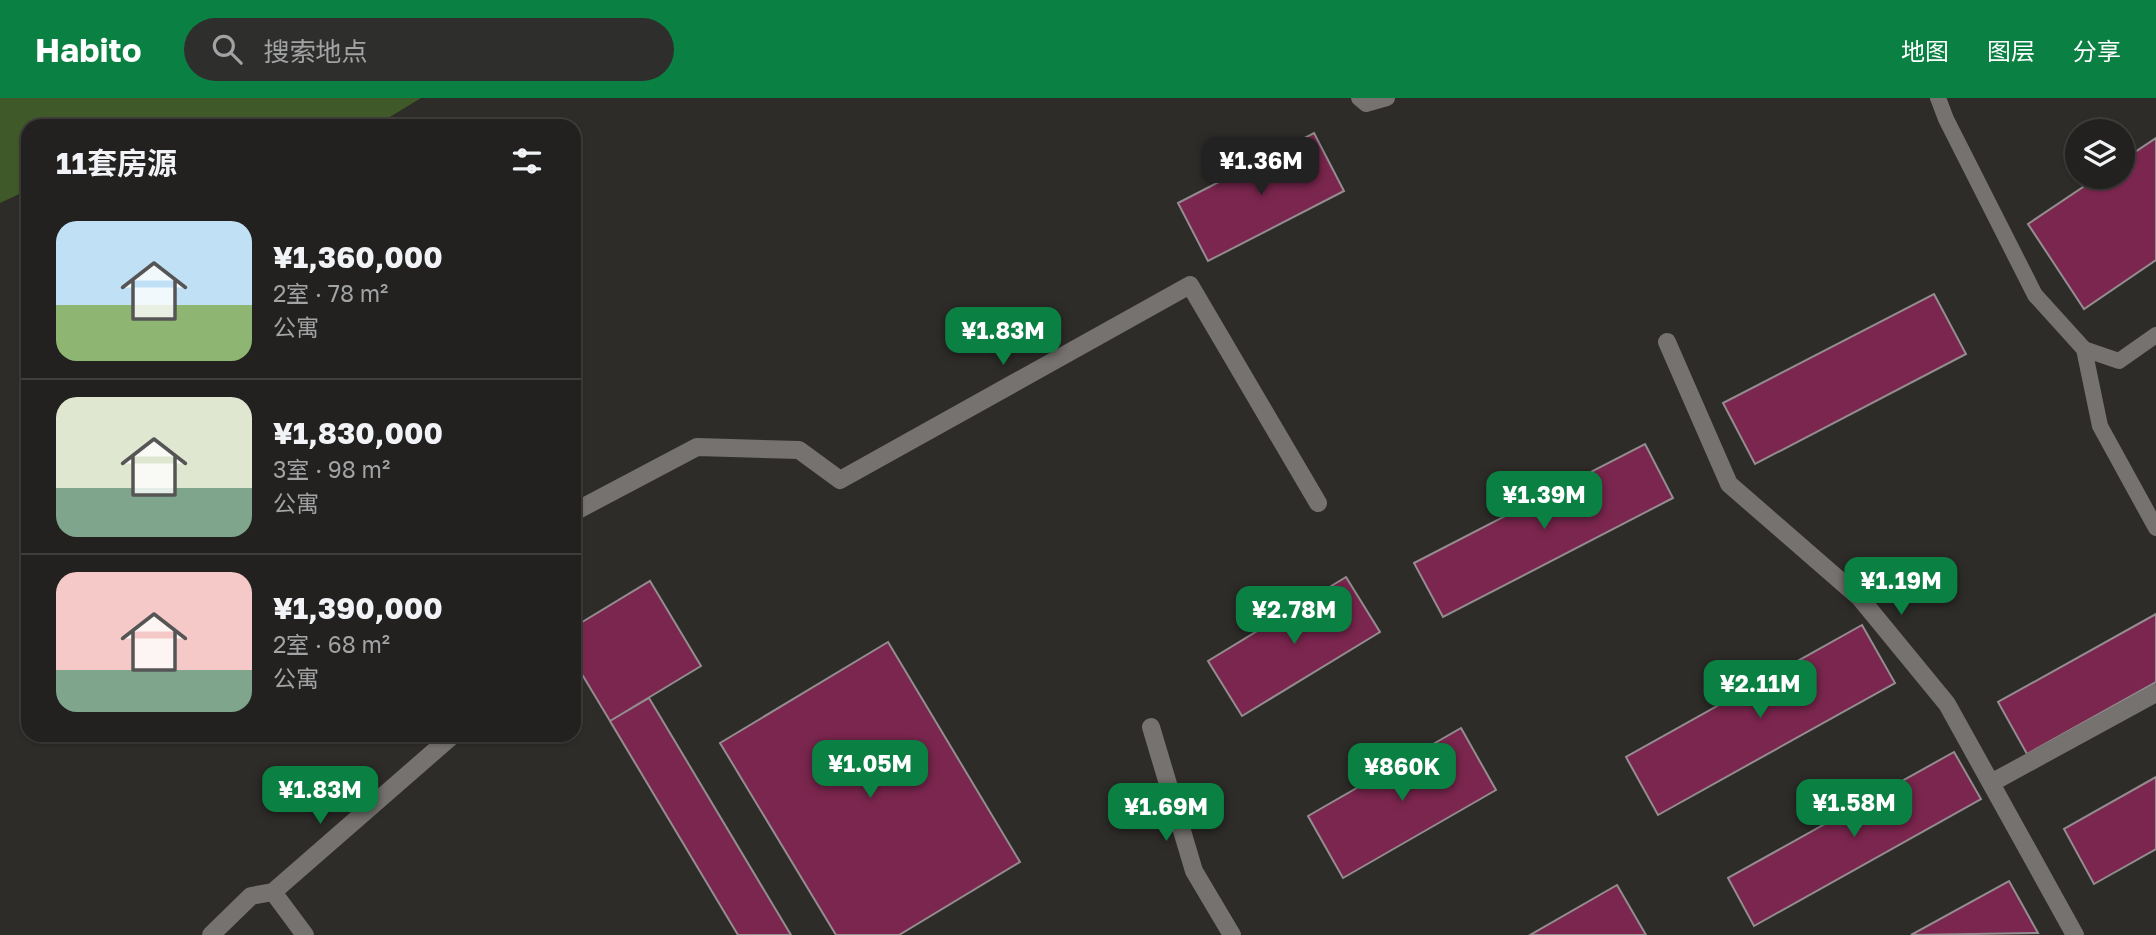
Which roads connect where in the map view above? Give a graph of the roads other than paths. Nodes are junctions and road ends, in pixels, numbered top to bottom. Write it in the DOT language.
graph roads {
  1 [pos="1359,98"];
  2 [pos="1387,98"];
  3 [pos="1938,98"];
  4 [pos="2156,335"];
  5 [pos="1667,342"];
  6 [pos="2084,349"];
  7 [pos="1318,503"];
  8 [pos="581,508"];
  9 [pos="2156,528"];
  10 [pos="2156,693"];
  11 [pos="1151,727"];
  12 [pos="445,742"];
  13 [pos="1991,783"];
  14 [pos="273,892"];
  15 [pos="211,935"];
  16 [pos="305,935"];
  17 [pos="1233,935"];
  18 [pos="2075,935"];
  1 -- 2 [label="lane"];
  3 -- 6 [label="lane"];
  4 -- 6 [label="lane"];
  5 -- 13 [label="street"];
  6 -- 9 [label="lane"];
  7 -- 8 [label="street"];
  10 -- 13 [label="street"];
  11 -- 17 [label="street"];
  12 -- 14 [label="street"];
  13 -- 18 [label="street"];
  14 -- 15 [label="street"];
  14 -- 16 [label="street"];
}
